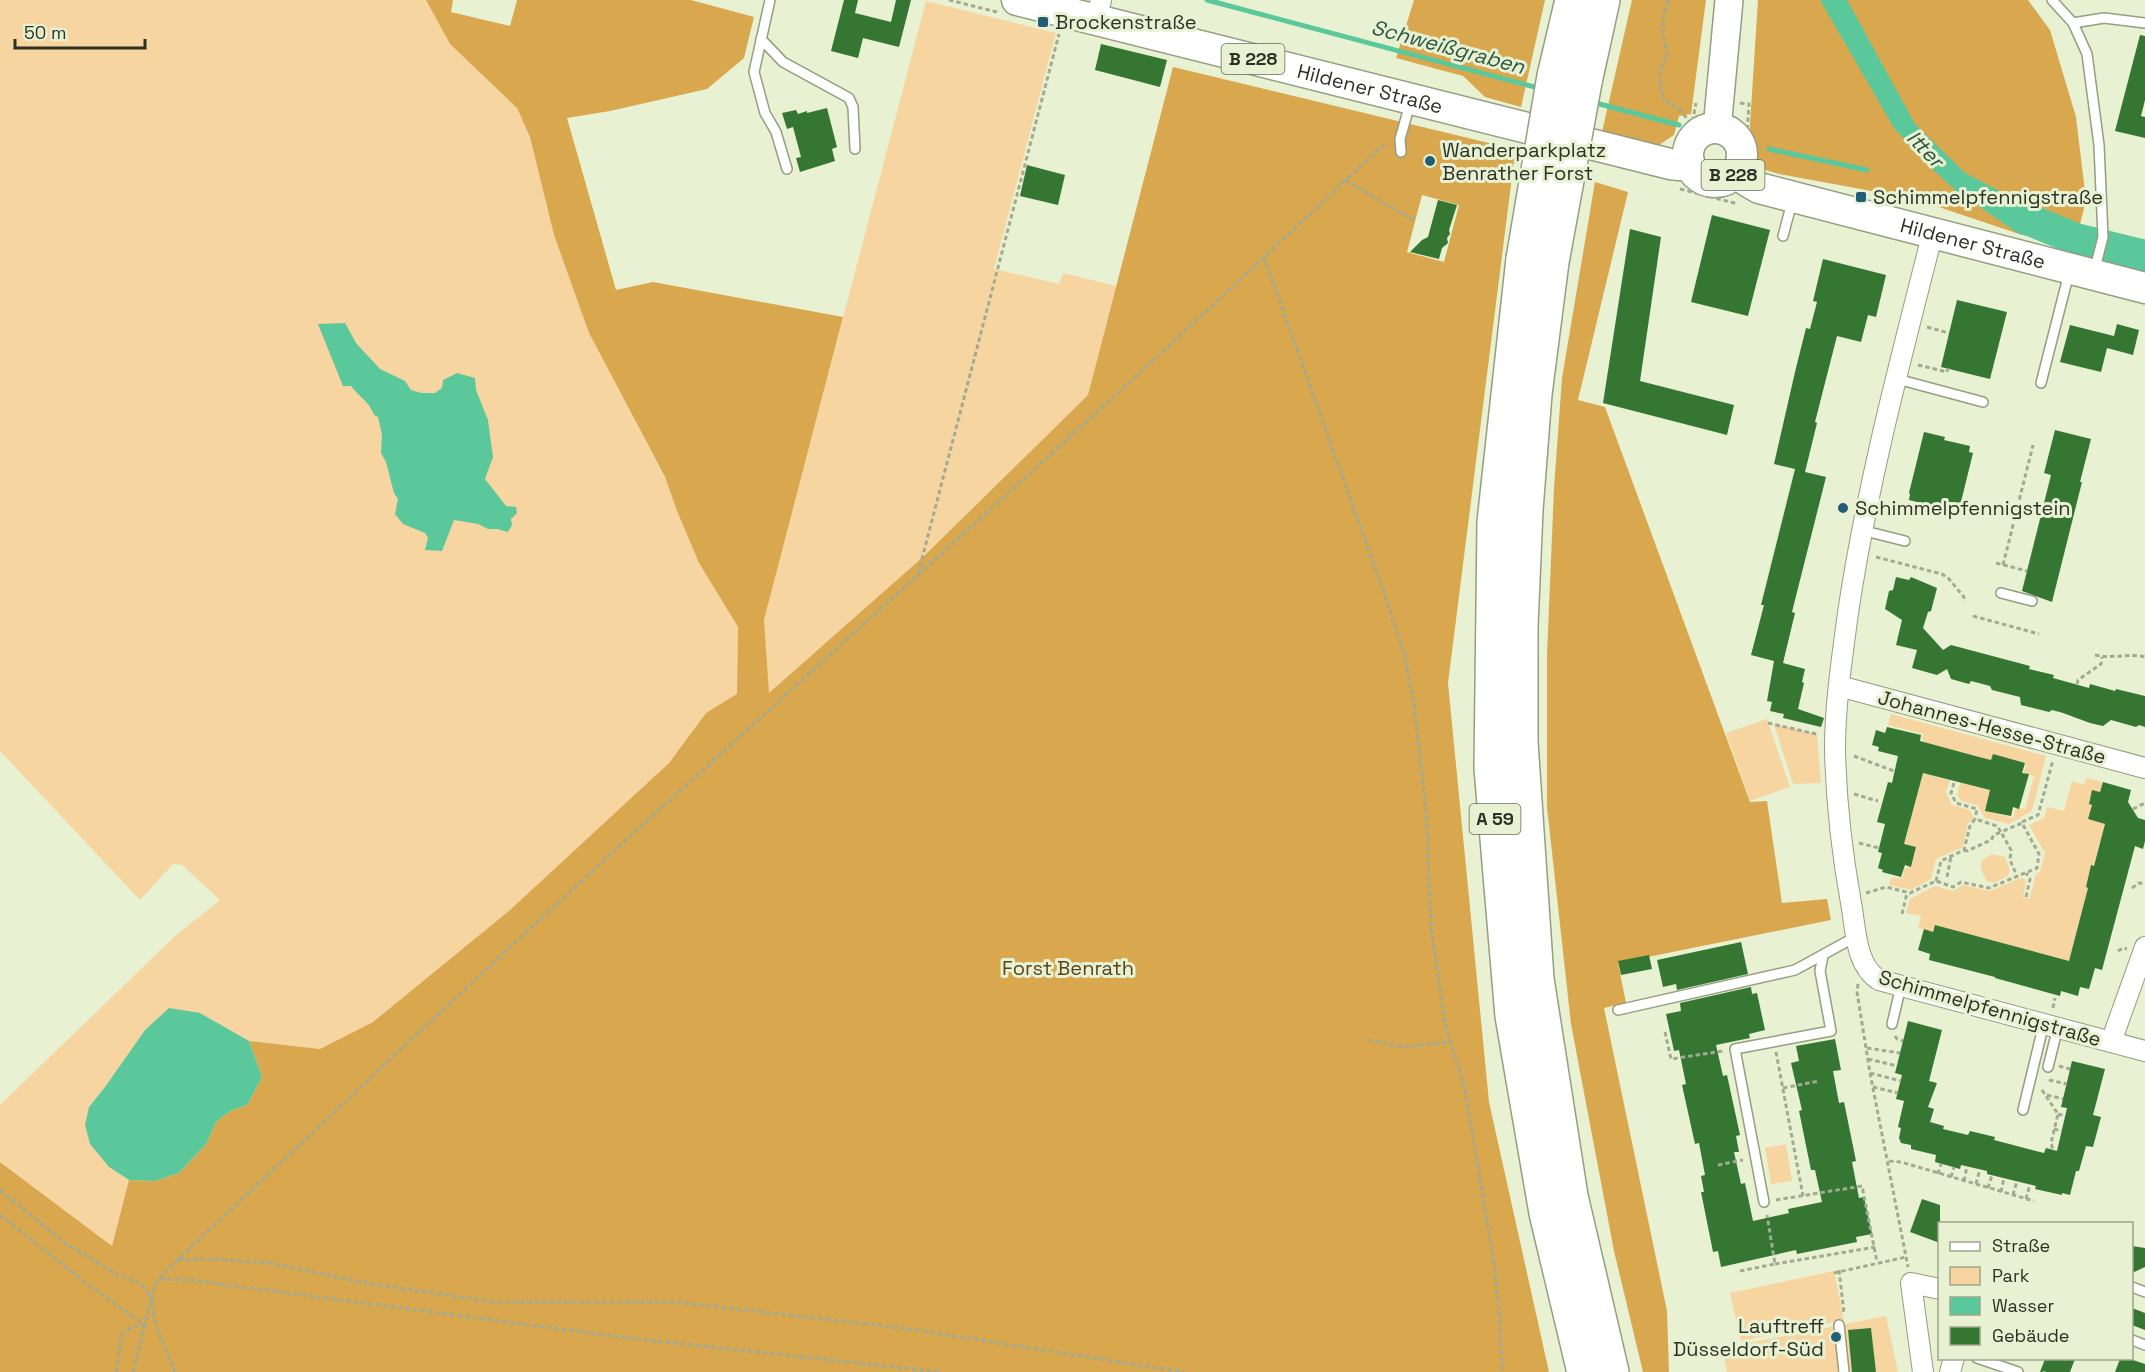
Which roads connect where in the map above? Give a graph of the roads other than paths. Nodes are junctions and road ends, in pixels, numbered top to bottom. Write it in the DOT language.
graph roads {
  1 [pos="770,0"];
  2 [pos="1017,0"];
  3 [pos="1572,0"];
  4 [pos="1603,0"];
  5 [pos="1729,0"];
  6 [pos="2052,0"];
  7 [pos="1098,10"];
  8 [pos="2073,23"];
  9 [pos="2145,23"];
  10 [pos="761,39"];
  11 [pos="1570,79"];
  12 [pos="1411,99"];
  13 [pos="1709,118"];
  14 [pos="855,149"];
  15 [pos="1401,152"];
  16 [pos="1682,153"];
  17 [pos="1742,166"];
  18 [pos="787,169"];
  19 [pos="1793,196"];
  20 [pos="1933,232"];
  21 [pos="1783,236"];
  22 [pos="1538,260"];
  23 [pos="2087,269"];
  24 [pos="2145,288"];
  25 [pos="1899,370"];
  26 [pos="2041,383"];
  27 [pos="1983,402"];
  28 [pos="1861,530"];
  29 [pos="1905,541"];
  30 [pos="2001,593"];
  31 [pos="2032,601"];
  32 [pos="1839,686"];
  33 [pos="2145,768"];
  34 [pos="1857,936"];
  35 [pos="2145,947"];
  36 [pos="1823,956"];
  37 [pos="1901,986"];
  38 [pos="1618,1010"];
  39 [pos="1892,1024"];
  40 [pos="2051,1025"];
  41 [pos="2110,1042"];
  42 [pos="2145,1051"];
  43 [pos="2048,1067"];
  44 [pos="2023,1110"];
  45 [pos="1764,1202"];
  46 [pos="1938,1289"];
  47 [pos="1839,1325"];
  48 [pos="1980,1360"];
  49 [pos="1584,1372"];
  50 [pos="1612,1372"];
  51 [pos="1844,1372"];
  52 [pos="1923,1372"];
  53 [pos="2018,1372"];
  1 -- 10 [label="lane"];
  2 -- 7 [label="main road, Hildener Straße / B 228"];
  3 -- 11 [label="highway, A 59"];
  4 -- 11 [label="highway, A 59"];
  5 -- 13 [label="main road"];
  6 -- 8 [label="lane"];
  7 -- 12 [label="main road, Hildener Straße / B 228"];
  8 -- 9 [label="lane"];
  8 -- 23 [label="lane"];
  10 -- 14 [label="lane"];
  10 -- 18 [label="lane"];
  11 -- 22 [label="highway, A 59, bridge"];
  12 -- 15 [label="lane"];
  12 -- 16 [label="main road, Hildener Straße / B 228"];
  13 -- 16 [label="main road, B 228"];
  13 -- 17 [label="main road, B 228"];
  16 -- 17 [label="main road, B 228"];
  17 -- 19 [label="main road, Hildener Straße / B 228"];
  19 -- 20 [label="main road, Hildener Straße / B 228"];
  19 -- 21 [label="lane"];
  20 -- 23 [label="main road, Hildener Straße / B 228"];
  20 -- 25 [label="street, Schimmelpfennigstraße"];
  22 -- 49 [label="highway, A 59"];
  22 -- 50 [label="highway, A 59"];
  23 -- 24 [label="main road, Hildener Straße / B 228"];
  23 -- 26 [label="lane"];
  25 -- 27 [label="lane"];
  25 -- 28 [label="street, Schimmelpfennigstraße"];
  28 -- 29 [label="lane"];
  28 -- 32 [label="street, Schimmelpfennigstraße"];
  30 -- 31 [label="lane"];
  32 -- 33 [label="street, Johannes-Hesse-Straße"];
  32 -- 34 [label="street, Schimmelpfennigstraße"];
  34 -- 36 [label="lane"];
  34 -- 37 [label="street, Schimmelpfennigstraße"];
  35 -- 41 [label="street"];
  36 -- 38 [label="lane"];
  36 -- 45 [label="lane"];
  37 -- 39 [label="lane"];
  37 -- 40 [label="street, Schimmelpfennigstraße"];
  40 -- 41 [label="street, Schimmelpfennigstraße"];
  40 -- 43 [label="lane"];
  40 -- 44 [label="lane"];
  41 -- 42 [label="street, Schimmelpfennigstraße"];
  46 -- 52 [label="street"];
  47 -- 51 [label="lane"];
  48 -- 53 [label="lane"];
}
